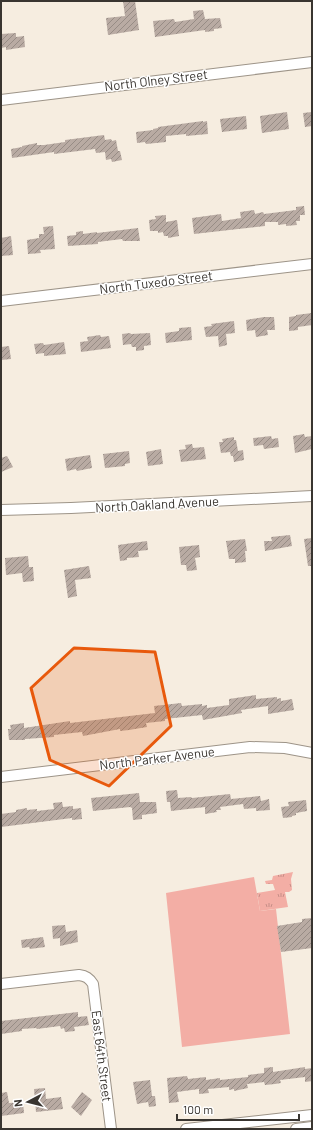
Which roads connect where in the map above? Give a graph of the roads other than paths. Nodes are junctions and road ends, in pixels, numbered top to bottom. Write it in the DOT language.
graph roads {
  1 [pos="312,62"];
  2 [pos="1,100"];
  3 [pos="312,264"];
  4 [pos="1,301"];
  5 [pos="312,496"];
  6 [pos="1,510"];
  7 [pos="312,753"];
  8 [pos="1,776"];
  9 [pos="1,984"];
  10 [pos="312,1115"];
  11 [pos="312,1127"];
  12 [pos="111,1129"];
  13 [pos="186,1129"];
  14 [pos="296,1129"];
  1 -- 2 [label="street, North Olney Street"];
  3 -- 4 [label="street, North Tuxedo Street"];
  5 -- 6 [label="street, North Oakland Avenue"];
  7 -- 8 [label="street, North Parker Avenue"];
  9 -- 12 [label="street, East 64th Street"];
  10 -- 13 [label="street"];
  11 -- 14 [label="street"];
}
